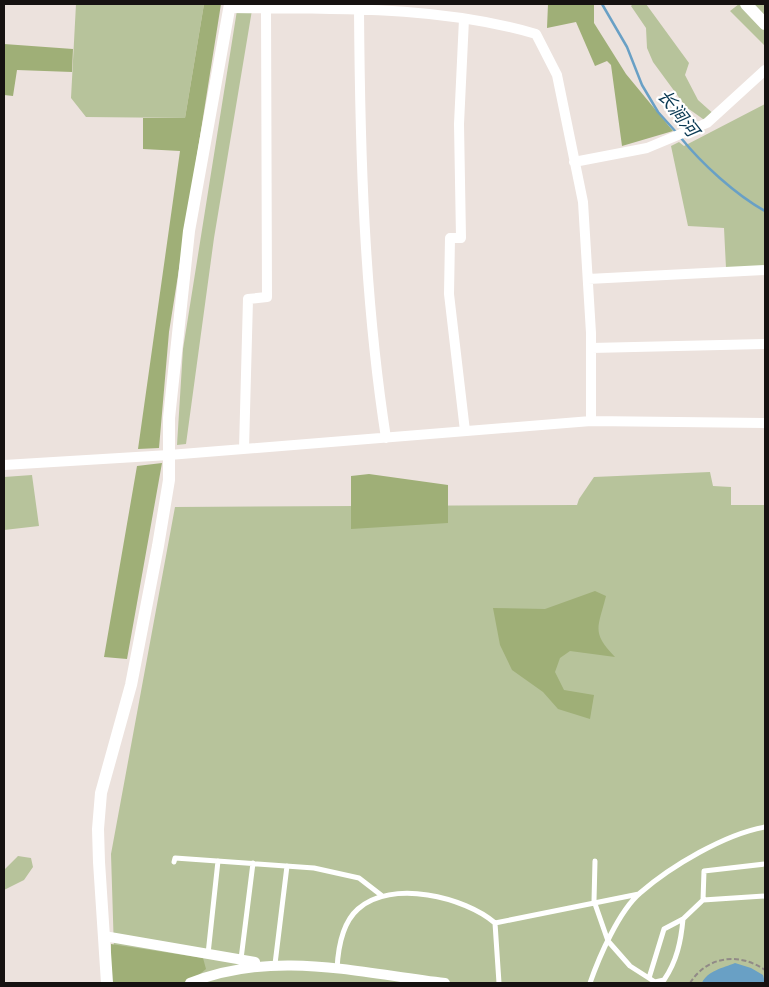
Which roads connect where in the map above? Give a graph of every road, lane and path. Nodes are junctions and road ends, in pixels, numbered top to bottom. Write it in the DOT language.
graph roads {
  1 [pos="746,4"];
  2 [pos="229,6"];
  3 [pos="266,8"];
  4 [pos="359,10"];
  5 [pos="464,19"];
  6 [pos="765,24"];
  7 [pos="765,70"];
  8 [pos="574,162"];
  9 [pos="765,270"];
  10 [pos="588,279"];
  11 [pos="765,344"];
  12 [pos="591,348"];
  13 [pos="591,421"];
  14 [pos="765,423"];
  15 [pos="465,431"];
  16 [pos="386,438"];
  17 [pos="244,449"];
  18 [pos="169,455"];
  19 [pos="4,464"];
  20 [pos="765,827"];
  21 [pos="218,861"];
  22 [pos="595,861"];
  23 [pos="174,862"];
  24 [pos="253,863"];
  25 [pos="765,864"];
  26 [pos="287,866"];
  27 [pos="639,894"];
  28 [pos="382,895"];
  29 [pos="765,896"];
  30 [pos="703,900"];
  31 [pos="594,901"];
  32 [pos="683,918"];
  33 [pos="495,923"];
  34 [pos="104,936"];
  35 [pos="608,941"];
  36 [pos="208,954"];
  37 [pos="241,960"];
  38 [pos="270,964"];
  39 [pos="337,969"];
  40 [pos="765,970"];
  41 [pos="649,978"];
  42 [pos="107,983"];
  43 [pos="190,983"];
  44 [pos="445,983"];
  45 [pos="499,983"];
  46 [pos="590,983"];
  47 [pos="690,983"];
  1 -- 6 [label="street"];
  2 -- 3 [label="street"];
  2 -- 18 [label="street"];
  3 -- 4 [label="street"];
  3 -- 17 [label="street"];
  4 -- 5 [label="street"];
  4 -- 16 [label="street"];
  5 -- 8 [label="street"];
  5 -- 15 [label="street"];
  7 -- 8 [label="street"];
  8 -- 10 [label="street"];
  9 -- 10 [label="street"];
  10 -- 12 [label="street"];
  11 -- 12 [label="street"];
  12 -- 13 [label="street"];
  13 -- 14 [label="street"];
  13 -- 15 [label="street"];
  15 -- 16 [label="street"];
  16 -- 17 [label="street"];
  17 -- 18 [label="street"];
  18 -- 19 [label="street"];
  18 -- 34 [label="street"];
  20 -- 27 [label="lane"];
  21 -- 23 [label="lane"];
  21 -- 24 [label="lane"];
  21 -- 36 [label="lane"];
  22 -- 31 [label="lane"];
  24 -- 26 [label="lane"];
  24 -- 37 [label="lane"];
  25 -- 30 [label="lane"];
  26 -- 28 [label="lane"];
  26 -- 38 [label="lane"];
  27 -- 31 [label="lane"];
  27 -- 35 [label="lane"];
  28 -- 33 [label="lane"];
  28 -- 39 [label="lane"];
  29 -- 30 [label="lane"];
  30 -- 32 [label="lane"];
  31 -- 33 [label="lane"];
  31 -- 35 [label="lane"];
  32 -- 41 [label="lane"];
  32 -- 41 [label="lane"];
  33 -- 45 [label="lane"];
  34 -- 36 [label="street"];
  34 -- 42 [label="street"];
  35 -- 41 [label="lane"];
  35 -- 46 [label="lane"];
  36 -- 37 [label="street"];
  37 -- 38 [label="street"];
  38 -- 39 [label="street"];
  38 -- 43 [label="street"];
  39 -- 44 [label="street"];
  40 -- 47 [label="path"];
}
